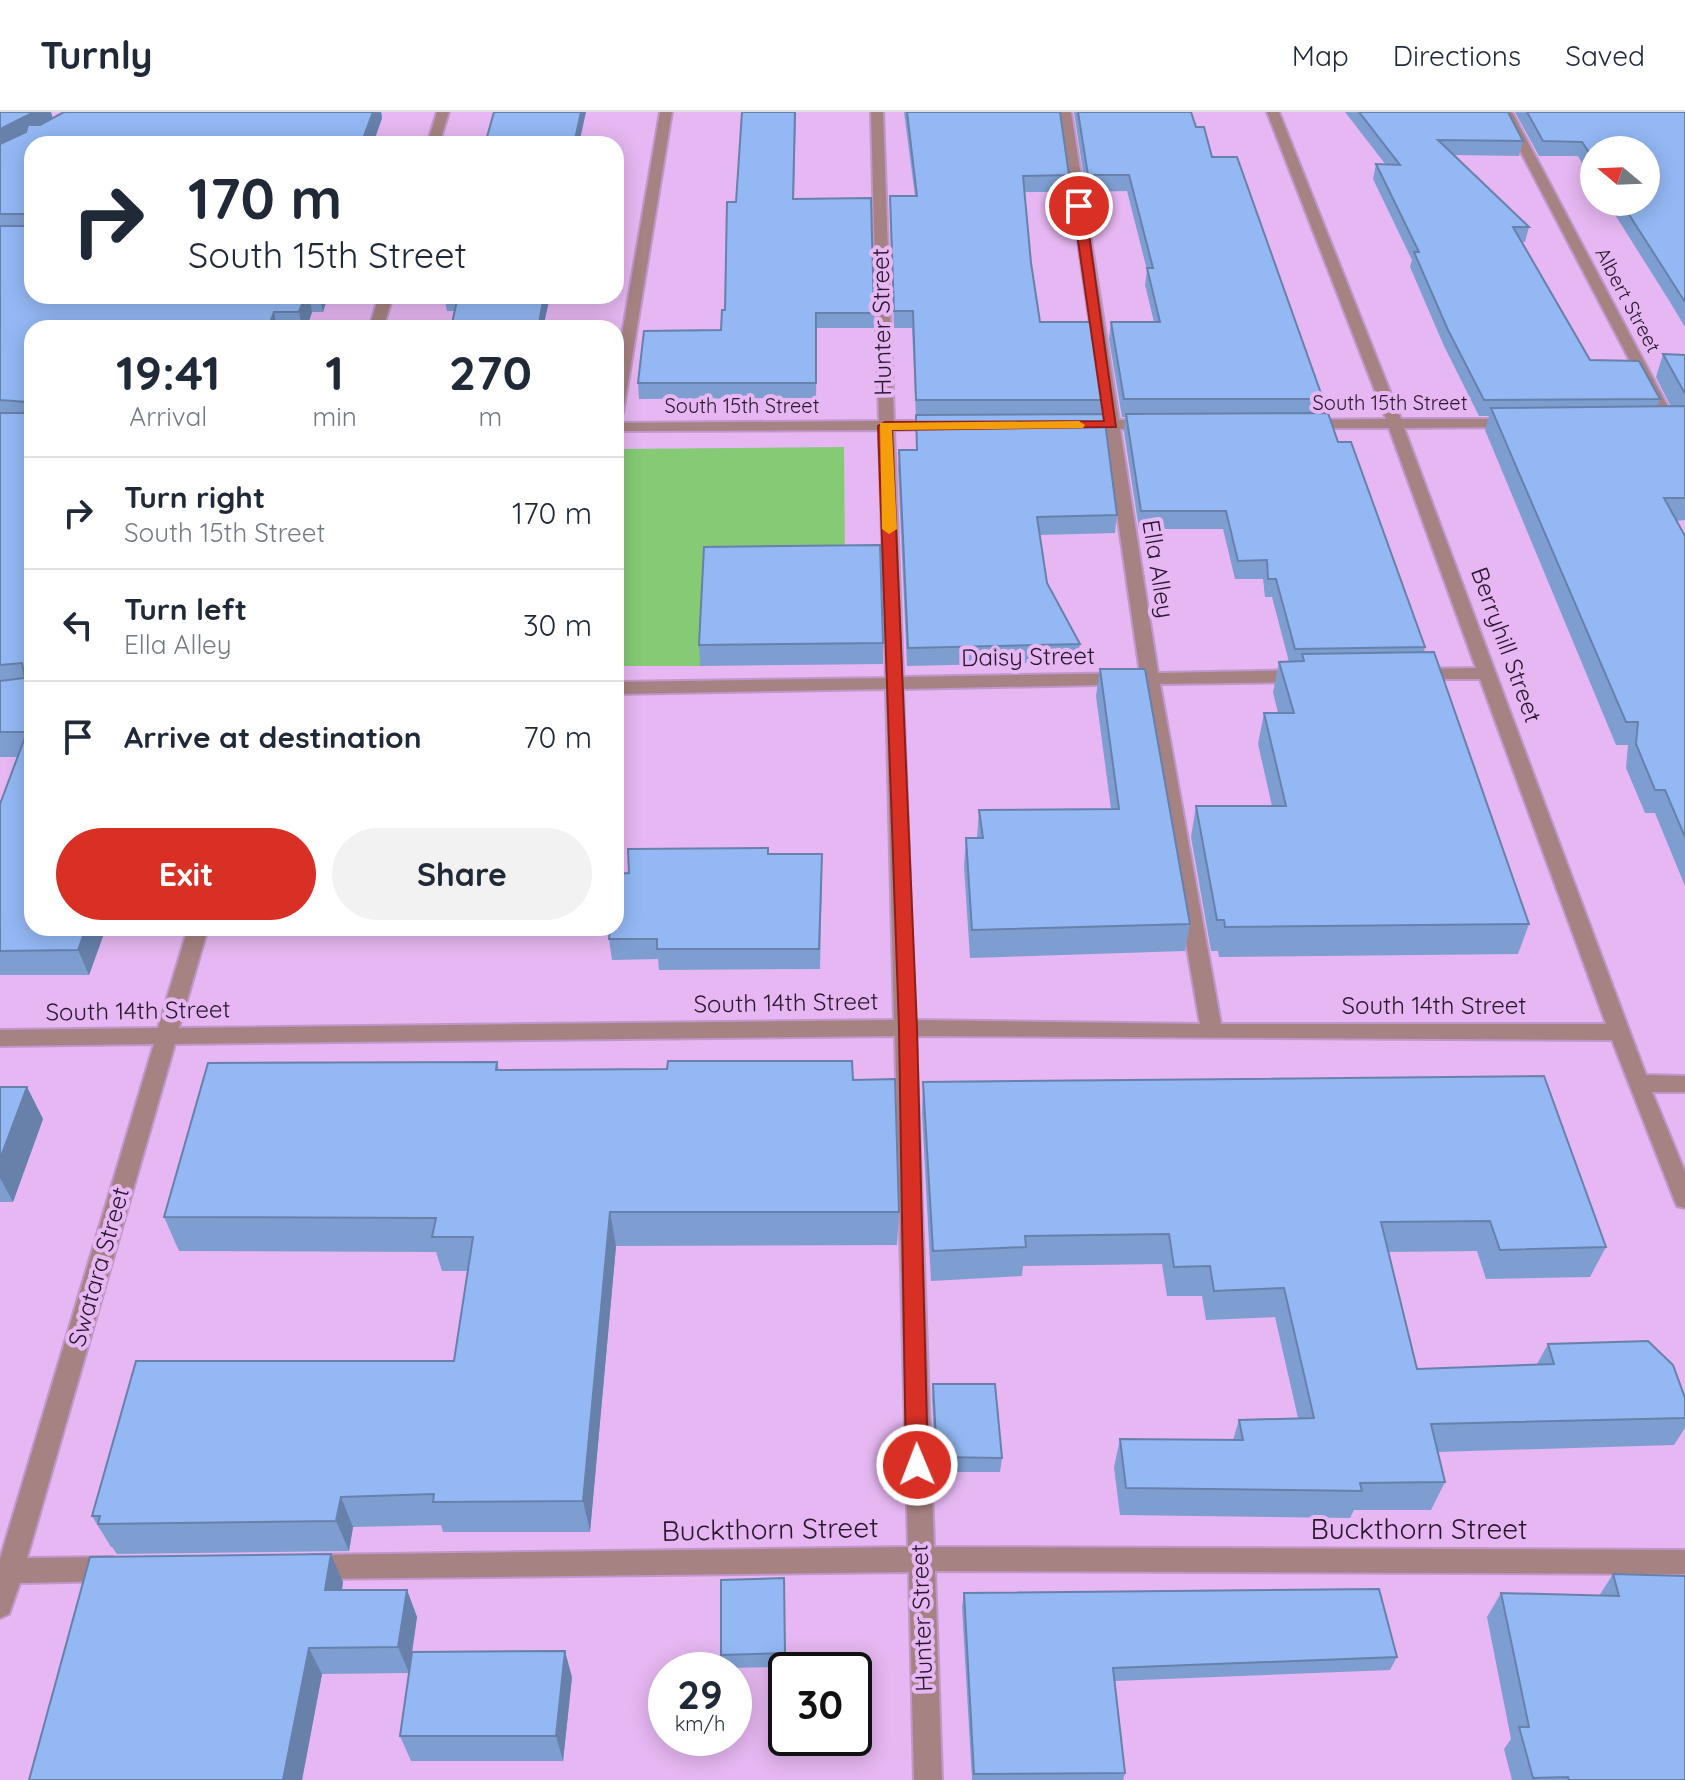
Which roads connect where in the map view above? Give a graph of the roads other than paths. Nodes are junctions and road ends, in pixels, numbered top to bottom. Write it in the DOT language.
graph roads {
  1 [pos="443,112"];
  2 [pos="666,112"];
  3 [pos="877,112"];
  4 [pos="1065,112"];
  5 [pos="1273,112"];
  6 [pos="1506,112"];
  7 [pos="436,136"];
  8 [pos="624,365"];
  9 [pos="1532,422"];
  10 [pos="1669,422"];
  11 [pos="1395,423"];
  12 [pos="1175,424"];
  13 [pos="1285,424"];
  14 [pos="960,425"];
  15 [pos="1066,425"];
  16 [pos="1112,425"];
  17 [pos="885,426"];
  18 [pos="624,427"];
  19 [pos="1489,673"];
  20 [pos="1397,674"];
  21 [pos="1320,676"];
  22 [pos="1150,679"];
  23 [pos="896,683"];
  24 [pos="624,688"];
  25 [pos="196,936"];
  26 [pos="908,1028"];
  27 [pos="1212,1032"];
  28 [pos="1620,1032"];
  29 [pos="167,1036"];
  30 [pos="0,1038"];
  31 [pos="1638,1083"];
  32 [pos="1685,1084"];
  33 [pos="1685,1199"];
  34 [pos="919,1559"];
  35 [pos="1685,1562"];
  36 [pos="288,1567"];
  37 [pos="130,1569"];
  38 [pos="5,1571"];
  39 [pos="0,1605"];
  40 [pos="928,1780"];
  1 -- 7 [label="street"];
  2 -- 8 [label="street"];
  3 -- 17 [label="street, Hunter Street"];
  4 -- 16 [label="street, Ella Alley"];
  5 -- 11 [label="street, Berryhill Street"];
  6 -- 10 [label="street, Albert Street"];
  9 -- 11 [label="street, South 15th Street"];
  11 -- 13 [label="street, South 15th Street"];
  11 -- 19 [label="street, Berryhill Street"];
  12 -- 16 [label="street"];
  14 -- 17 [label="street, South 15th Street"];
  15 -- 16 [label="street"];
  16 -- 22 [label="street, Ella Alley"];
  17 -- 18 [label="street, South 15th Street"];
  17 -- 23 [label="street, Hunter Street"];
  19 -- 20 [label="street"];
  19 -- 28 [label="street, Berryhill Street"];
  21 -- 22 [label="street, Daisy Street"];
  22 -- 23 [label="street, Daisy Street"];
  22 -- 27 [label="street, Ella Alley"];
  23 -- 24 [label="street, Daisy Street"];
  23 -- 26 [label="street, Hunter Street"];
  25 -- 29 [label="street, Swatara Street"];
  26 -- 27 [label="street, South 14th Street"];
  26 -- 29 [label="street, South 14th Street"];
  26 -- 34 [label="street, Hunter Street"];
  27 -- 28 [label="street, South 14th Street"];
  28 -- 31 [label="street, Berryhill Street"];
  29 -- 30 [label="street, South 14th Street"];
  29 -- 38 [label="street, Swatara Street"];
  31 -- 32 [label="street"];
  31 -- 33 [label="street, Berryhill Street"];
  34 -- 35 [label="street, Buckthorn Street"];
  34 -- 36 [label="street, Buckthorn Street"];
  34 -- 40 [label="street, Hunter Street"];
  37 -- 38 [label="street"];
  38 -- 39 [label="street, Swatara Street"];
}
